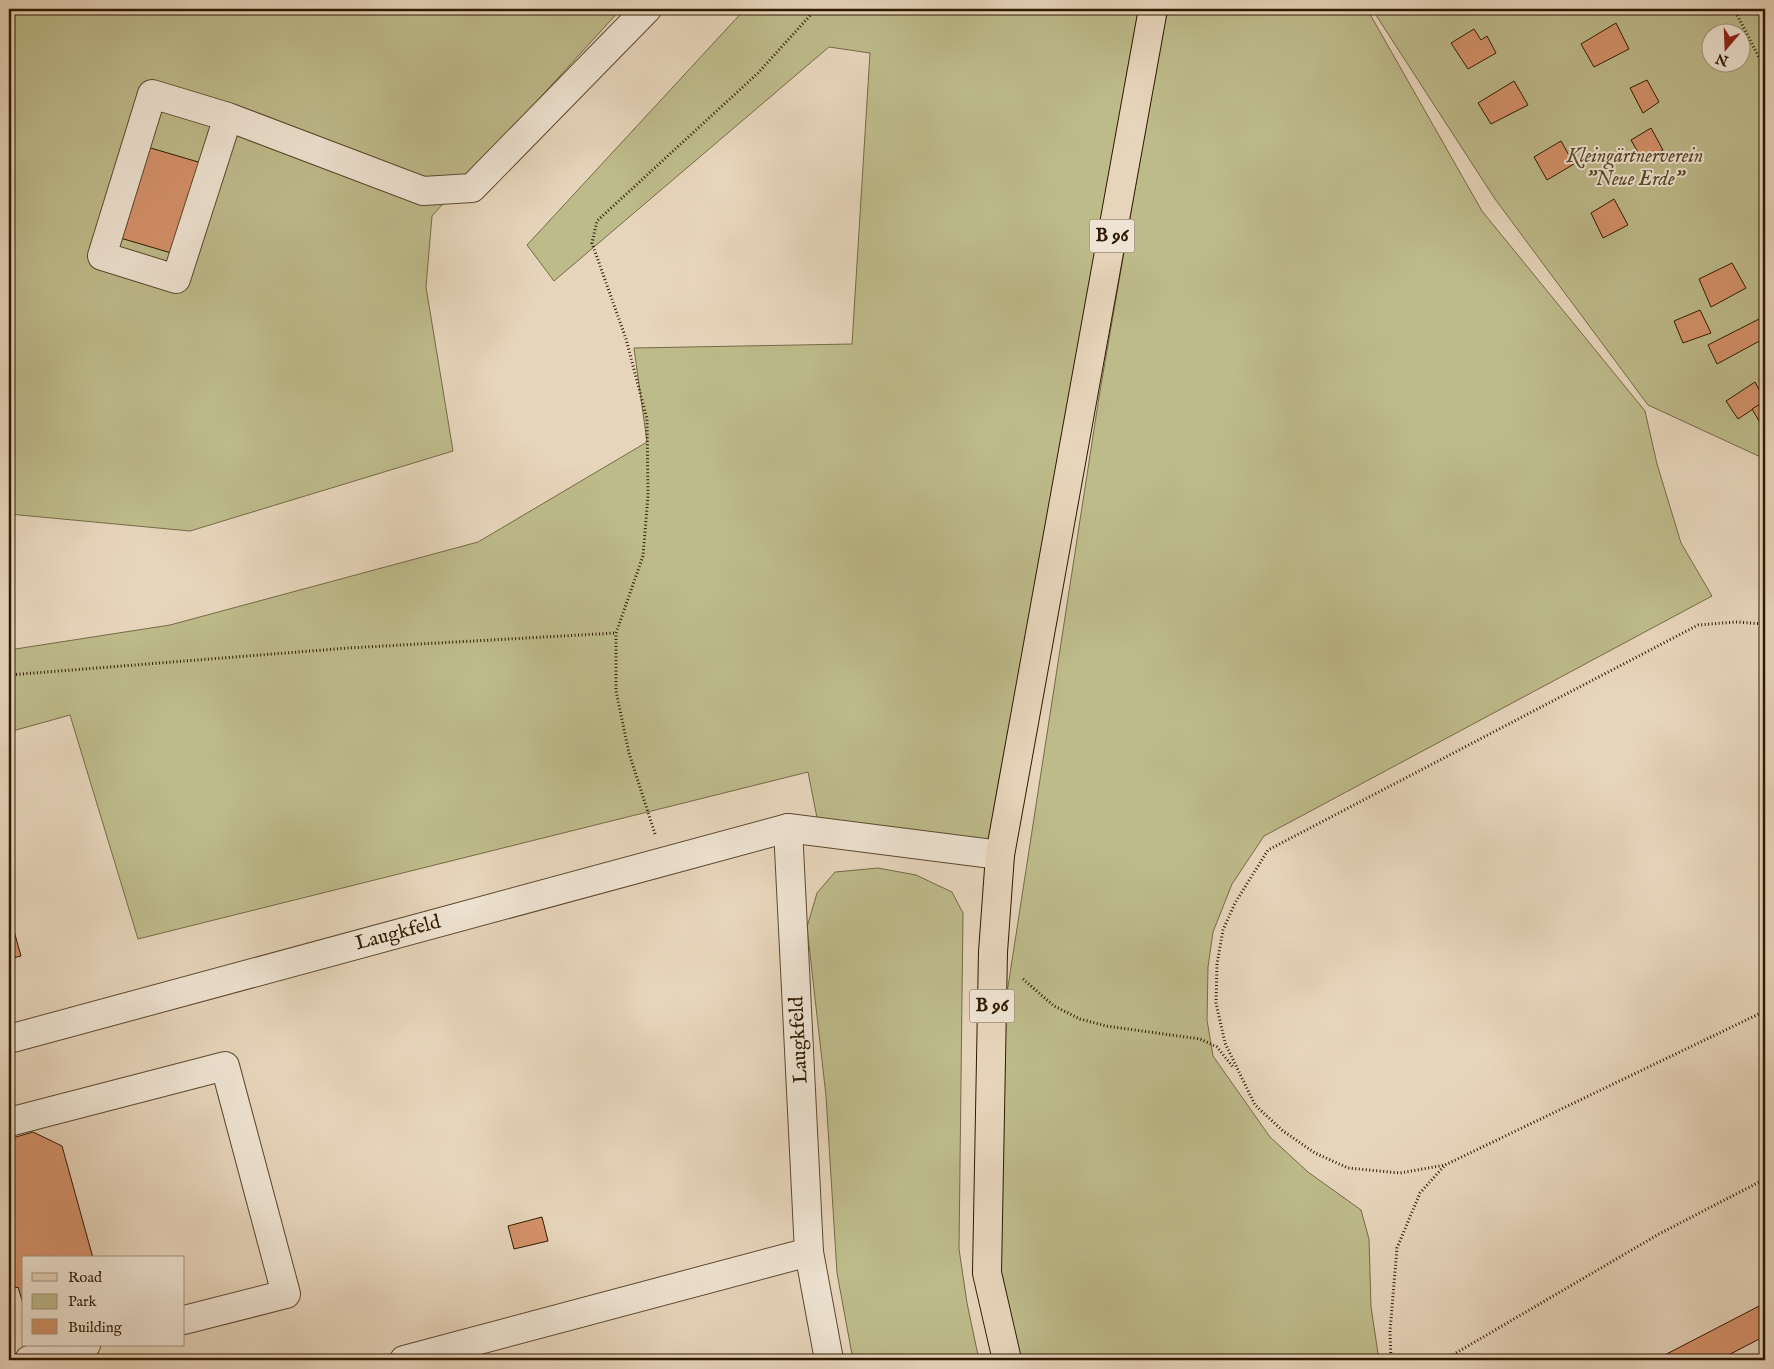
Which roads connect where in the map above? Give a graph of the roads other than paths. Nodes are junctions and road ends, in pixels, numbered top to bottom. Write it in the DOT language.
graph roads {
  1 [pos="646,9"];
  2 [pos="1154,9"];
  3 [pos="228,117"];
  4 [pos="788,828"];
  5 [pos="1000,855"];
  6 [pos="9,1039"];
  7 [pos="9,1122"];
  8 [pos="809,1252"];
  9 [pos="185,1320"];
  10 [pos="74,1352"];
  11 [pos="29,1360"];
  12 [pos="404,1360"];
  13 [pos="829,1360"];
  14 [pos="1007,1360"];
  1 -- 3 [label="street"];
  2 -- 5 [label="main road, B 96"];
  3 -- 3 [label="street"];
  4 -- 5 [label="street, Laugkfeld"];
  4 -- 6 [label="street, Laugkfeld"];
  4 -- 8 [label="street, Laugkfeld"];
  5 -- 14 [label="main road, B 96"];
  7 -- 9 [label="street"];
  8 -- 12 [label="street"];
  8 -- 13 [label="street, Laugkfeld"];
  10 -- 11 [label="street"];
}
